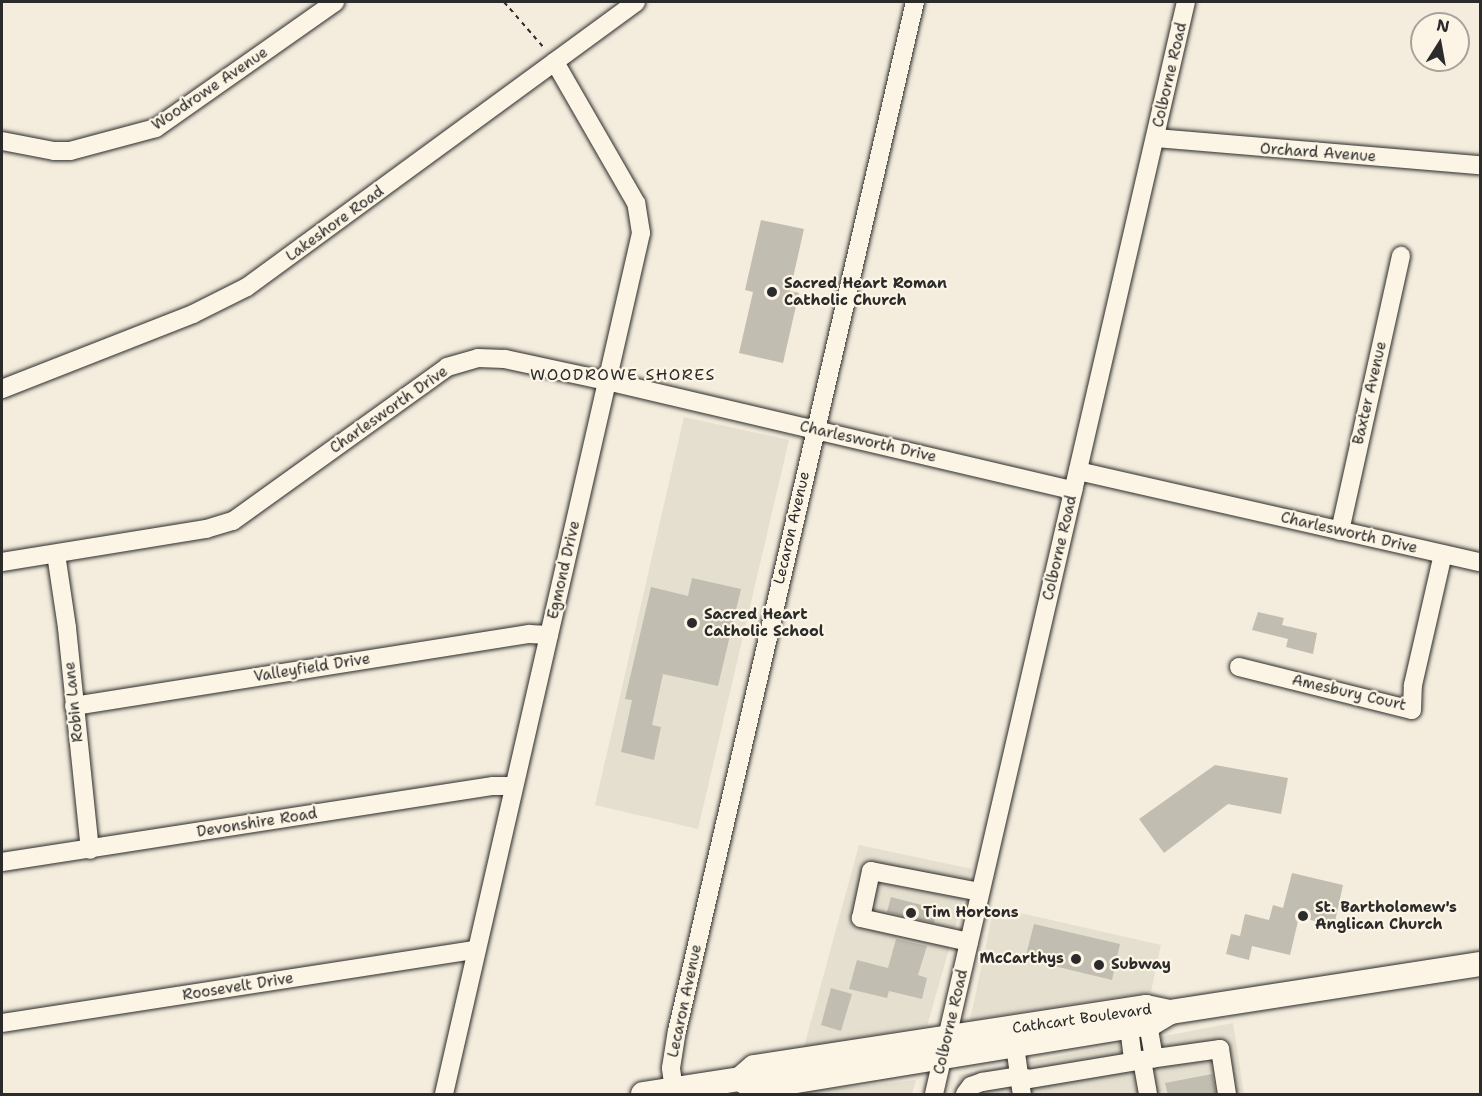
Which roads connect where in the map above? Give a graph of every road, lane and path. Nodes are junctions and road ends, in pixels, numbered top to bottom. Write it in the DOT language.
graph roads {
  1 [pos="335,2"];
  2 [pos="504,2"];
  3 [pos="636,2"];
  4 [pos="915,2"];
  5 [pos="1186,2"];
  6 [pos="555,62"];
  7 [pos="1156,138"];
  8 [pos="2,141"];
  9 [pos="1480,165"];
  10 [pos="1401,256"];
  11 [pos="607,381"];
  12 [pos="2,389"];
  13 [pos="815,430"];
  14 [pos="1078,471"];
  15 [pos="1073,490"];
  16 [pos="1340,531"];
  17 [pos="56,554"];
  18 [pos="1443,554"];
  19 [pos="2,562"];
  20 [pos="1480,562"];
  21 [pos="549,635"];
  22 [pos="1239,667"];
  23 [pos="74,706"];
  24 [pos="513,786"];
  25 [pos="90,850"];
  26 [pos="2,862"];
  27 [pos="980,892"];
  28 [pos="969,942"];
  29 [pos="475,950"];
  30 [pos="1480,964"];
  31 [pos="1170,1012"];
  32 [pos="2,1023"];
  33 [pos="1139,1026"];
  34 [pos="1015,1046"];
  35 [pos="945,1048"];
  36 [pos="1143,1060"];
  37 [pos="1020,1076"];
  38 [pos="674,1090"];
  39 [pos="444,1095"];
  40 [pos="644,1095"];
  41 [pos="934,1095"];
  42 [pos="965,1095"];
  43 [pos="1022,1095"];
  44 [pos="1148,1095"];
  45 [pos="1227,1095"];
  1 -- 8 [label="street, Woodrowe Avenue"];
  2 -- 6 [label="path"];
  3 -- 6 [label="street, Lakeshore Road"];
  4 -- 13 [label="street, Lecaron Avenue"];
  5 -- 7 [label="street, Colborne Road"];
  6 -- 11 [label="street, Egmond Drive"];
  6 -- 12 [label="street, Lakeshore Road"];
  7 -- 9 [label="street, Orchard Avenue"];
  7 -- 14 [label="street, Colborne Road"];
  10 -- 16 [label="street, Baxter Avenue"];
  11 -- 13 [label="street, Charlesworth Drive"];
  11 -- 17 [label="street, Charlesworth Drive"];
  11 -- 21 [label="street, Egmond Drive"];
  13 -- 15 [label="street, Charlesworth Drive"];
  13 -- 38 [label="street, Lecaron Avenue"];
  14 -- 15 [label="street, Colborne Road"];
  14 -- 16 [label="street, Charlesworth Drive"];
  15 -- 27 [label="street, Colborne Road"];
  16 -- 18 [label="street, Charlesworth Drive"];
  17 -- 19 [label="street, Charlesworth Drive"];
  17 -- 23 [label="street, Robin Lane"];
  18 -- 20 [label="street, Charlesworth Drive"];
  18 -- 22 [label="street, Amesbury Court"];
  21 -- 23 [label="street, Valleyfield Drive"];
  21 -- 24 [label="street, Egmond Drive"];
  23 -- 25 [label="street, Robin Lane"];
  24 -- 25 [label="street, Devonshire Road"];
  24 -- 29 [label="street, Egmond Drive"];
  25 -- 26 [label="street, Devonshire Road"];
  27 -- 28 [label="street, Colborne Road"];
  27 -- 28 [label="street"];
  28 -- 35 [label="street, Colborne Road"];
  29 -- 32 [label="street, Roosevelt Drive"];
  29 -- 39 [label="street, Egmond Drive"];
  30 -- 31 [label="main road"];
  31 -- 33 [label="main road, Cathcart Boulevard"];
  31 -- 35 [label="main road, Cathcart Boulevard"];
  33 -- 34 [label="main road, Cathcart Boulevard"];
  33 -- 36 [label="street"];
  34 -- 35 [label="main road, Cathcart Boulevard"];
  34 -- 37 [label="street"];
  35 -- 38 [label="main road, Cathcart Boulevard"];
  35 -- 41 [label="street, Colborne Road"];
  36 -- 37 [label="street"];
  36 -- 44 [label="street"];
  36 -- 45 [label="street"];
  37 -- 42 [label="street"];
  37 -- 43 [label="street"];
  38 -- 40 [label="main road"];
}
